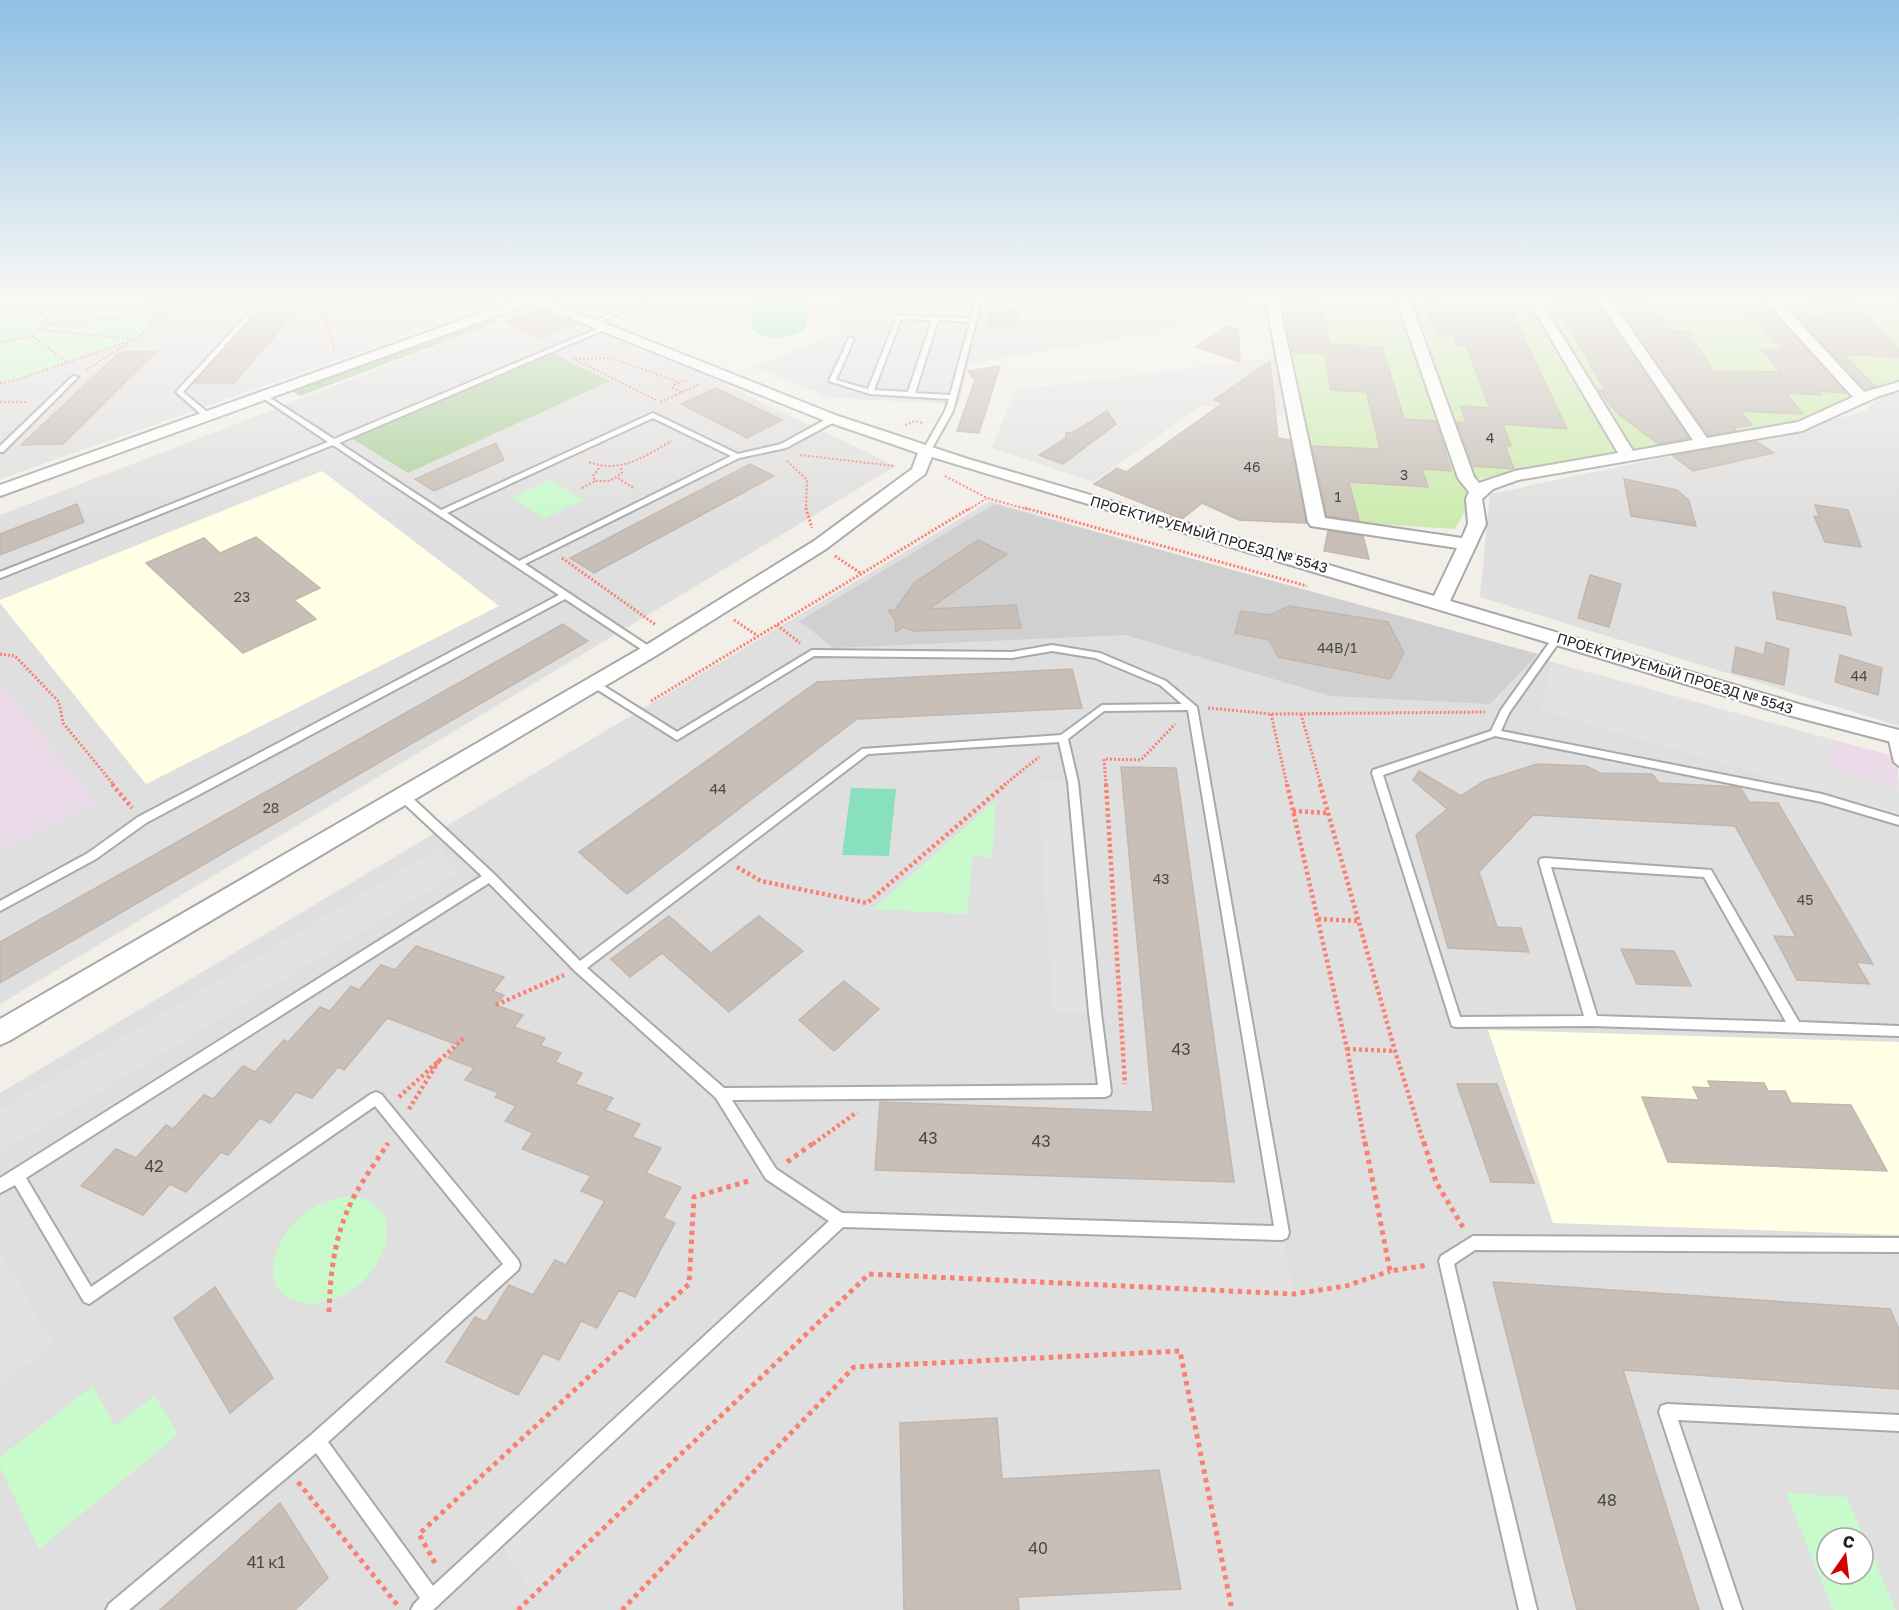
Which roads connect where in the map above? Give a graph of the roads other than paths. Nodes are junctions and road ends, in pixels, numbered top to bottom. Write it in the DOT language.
graph roads {
  1 [pos="196,373"];
  2 [pos="324,373"];
  3 [pos="496,373"];
  4 [pos="718,373"];
  5 [pos="836,373"];
  6 [pos="878,373"];
  7 [pos="918,373"];
  8 [pos="958,373"];
  9 [pos="1286,373"];
  10 [pos="1429,373"];
  11 [pos="1578,373"];
  12 [pos="1654,373"];
  13 [pos="1839,373"];
  14 [pos="75,377"];
  15 [pos="1899,386"];
  16 [pos="870,392"];
  17 [pos="262,395"];
  18 [pos="911,395"];
  19 [pos="952,397"];
  20 [pos="1862,398"];
  21 [pos="207,415"];
  22 [pos="833,419"];
  23 [pos="334,442"];
  24 [pos="1702,443"];
  25 [pos="0,450"];
  26 [pos="927,450"];
  27 [pos="737,456"];
  28 [pos="1628,456"];
  29 [pos="0,491"];
  30 [pos="1478,492"];
  31 [pos="441,513"];
  32 [pos="1468,544"];
  33 [pos="519,564"];
  34 [pos="0,576"];
  35 [pos="565,595"];
  36 [pos="1440,602"];
  37 [pos="1557,638"];
  38 [pos="650,651"];
  39 [pos="593,683"];
  40 [pos="1192,707"];
  41 [pos="1496,733"];
  42 [pos="1896,736"];
  43 [pos="1064,738"];
  44 [pos="1899,762"];
  45 [pos="402,795"];
  46 [pos="1899,821"];
  47 [pos="490,877"];
  48 [pos="0,906"];
  49 [pos="579,968"];
  50 [pos="1592,1021"];
  51 [pos="1796,1027"];
  52 [pos="1899,1031"];
  53 [pos="0,1034"];
  54 [pos="721,1094"];
  55 [pos="17,1176"];
  56 [pos="0,1186"];
  57 [pos="840,1220"];
  58 [pos="1899,1245"];
  59 [pos="1899,1423"];
  60 [pos="317,1441"];
  61 [pos="426,1604"];
  62 [pos="115,1610"];
  63 [pos="1528,1610"];
  64 [pos="1733,1610"];
  1 -- 21 [label="lane"];
  2 -- 17 [label="street"];
  3 -- 23 [label="lane"];
  4 -- 22 [label="street, ПРОЕКТИРУЕМЫЙ ПРОЕЗД № 5543"];
  5 -- 16 [label="lane"];
  6 -- 16 [label="lane"];
  7 -- 18 [label="lane"];
  8 -- 19 [label="lane"];
  9 -- 32 [label="street"];
  10 -- 30 [label="street"];
  11 -- 28 [label="street"];
  12 -- 24 [label="street"];
  13 -- 20 [label="street"];
  14 -- 25 [label="lane"];
  15 -- 20 [label="street"];
  16 -- 18 [label="lane"];
  17 -- 21 [label="street"];
  17 -- 23 [label="lane"];
  18 -- 19 [label="lane"];
  19 -- 26 [label="lane"];
  20 -- 24 [label="street"];
  21 -- 29 [label="street"];
  22 -- 26 [label="street, ПРОЕКТИРУЕМЫЙ ПРОЕЗД № 5543"];
  22 -- 27 [label="lane"];
  23 -- 31 [label="lane"];
  23 -- 34 [label="lane"];
  24 -- 28 [label="street"];
  26 -- 36 [label="street, ПРОЕКТИРУЕМЫЙ ПРОЕЗД № 5543"];
  26 -- 38 [label="street"];
  27 -- 31 [label="lane"];
  27 -- 33 [label="lane"];
  28 -- 30 [label="street"];
  30 -- 32 [label="street"];
  31 -- 33 [label="lane"];
  32 -- 36 [label="street"];
  33 -- 35 [label="lane"];
  35 -- 38 [label="lane"];
  35 -- 48 [label="lane"];
  36 -- 37 [label="street, ПРОЕКТИРУЕМЫЙ ПРОЕЗД № 5543"];
  37 -- 41 [label="lane"];
  37 -- 42 [label="street, ПРОЕКТИРУЕМЫЙ ПРОЕЗД № 5543"];
  38 -- 39 [label="street"];
  39 -- 40 [label="lane"];
  39 -- 45 [label="street"];
  40 -- 43 [label="lane"];
  40 -- 57 [label="lane"];
  41 -- 46 [label="lane"];
  41 -- 50 [label="lane"];
  42 -- 44 [label="lane"];
  43 -- 49 [label="lane"];
  43 -- 54 [label="lane"];
  45 -- 47 [label="lane"];
  45 -- 53 [label="street"];
  47 -- 49 [label="lane"];
  47 -- 55 [label="lane"];
  49 -- 54 [label="lane"];
  50 -- 51 [label="lane"];
  50 -- 51 [label="lane"];
  51 -- 52 [label="lane"];
  54 -- 57 [label="lane"];
  55 -- 56 [label="lane"];
  55 -- 60 [label="lane"];
  57 -- 61 [label="lane"];
  58 -- 63 [label="lane"];
  59 -- 64 [label="lane"];
  60 -- 61 [label="lane"];
  60 -- 62 [label="lane"];
}
